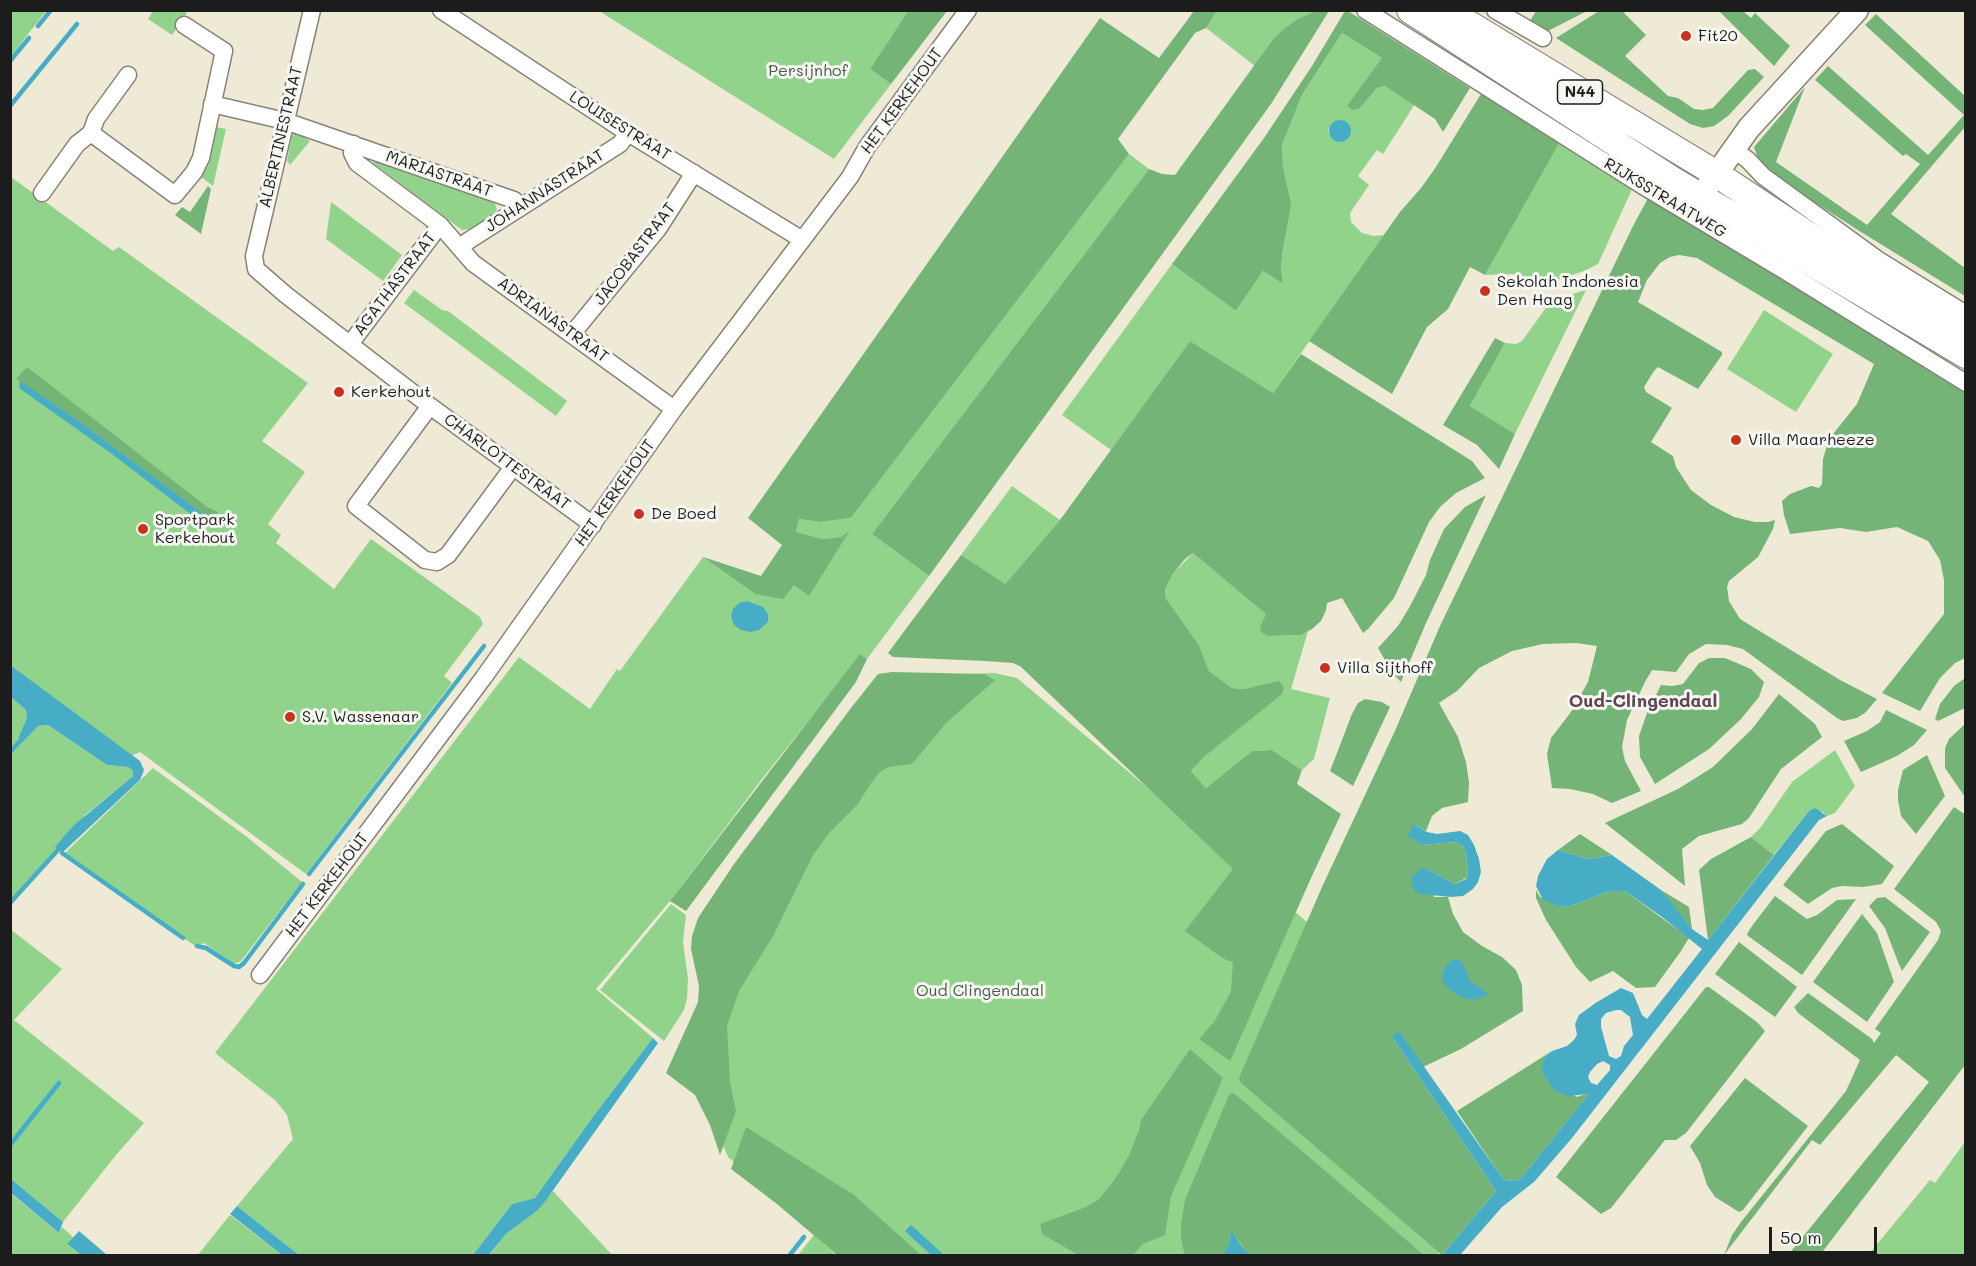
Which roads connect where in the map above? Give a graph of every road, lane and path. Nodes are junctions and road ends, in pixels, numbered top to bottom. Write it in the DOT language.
graph roads {
  1 [pos="312,10"];
  2 [pos="441,10"];
  3 [pos="968,10"];
  4 [pos="1365,10"];
  5 [pos="1410,10"];
  6 [pos="1446,10"];
  7 [pos="1495,10"];
  8 [pos="1857,10"];
  9 [pos="184,25"];
  10 [pos="1544,38"];
  11 [pos="128,75"];
  12 [pos="212,104"];
  13 [pos="285,121"];
  14 [pos="628,133"];
  15 [pos="91,134"];
  16 [pos="354,144"];
  17 [pos="1733,149"];
  18 [pos="694,173"];
  19 [pos="1715,173"];
  20 [pos="42,193"];
  21 [pos="1700,197"];
  22 [pos="520,208"];
  23 [pos="440,225"];
  24 [pos="801,239"];
  25 [pos="461,248"];
  26 [pos="254,265"];
  27 [pos="1965,314"];
  28 [pos="572,334"];
  29 [pos="1965,334"];
  30 [pos="350,344"];
  31 [pos="1965,356"];
  32 [pos="1965,383"];
  33 [pos="430,406"];
  34 [pos="674,409"];
  35 [pos="513,467"];
  36 [pos="593,525"];
  37 [pos="260,975"];
  1 -- 13 [label="street, ALBERTINESTRAAT"];
  2 -- 14 [label="street, LOUISESTRAAT"];
  3 -- 24 [label="street, HET KERKEHOUT"];
  4 -- 32 [label="street, RIJKSSTRAATWEG"];
  5 -- 21 [label="main road, RIJKSSTRAATWEG / N44"];
  6 -- 19 [label="main road, N44"];
  7 -- 10 [label="street"];
  8 -- 17 [label="street"];
  9 -- 12 [label="street"];
  11 -- 15 [label="street"];
  12 -- 13 [label="street, MARIASTRAAT"];
  12 -- 15 [label="street"];
  13 -- 16 [label="street, MARIASTRAAT"];
  13 -- 26 [label="street, ALBERTINESTRAAT"];
  14 -- 18 [label="street, LOUISESTRAAT"];
  14 -- 22 [label="street, JOHANNASTRAAT"];
  15 -- 20 [label="street"];
  16 -- 22 [label="street, MARIASTRAAT"];
  16 -- 23 [label="street, MARIASTRAAT"];
  17 -- 19 [label="street"];
  17 -- 27 [label="street"];
  18 -- 24 [label="street, LOUISESTRAAT"];
  18 -- 28 [label="street, JACOBASTRAAT"];
  19 -- 21 [label="street"];
  19 -- 29 [label="main road, N44"];
  21 -- 31 [label="main road, RIJKSSTRAATWEG / N44"];
  22 -- 25 [label="street, JOHANNASTRAAT"];
  23 -- 25 [label="street, ADRIANASTRAAT"];
  23 -- 30 [label="street, AGATHASTRAAT"];
  24 -- 34 [label="street, HET KERKEHOUT"];
  25 -- 28 [label="street, ADRIANASTRAAT"];
  26 -- 30 [label="street, CHARLOTTESTRAAT"];
  28 -- 34 [label="street, ADRIANASTRAAT"];
  30 -- 33 [label="street, CHARLOTTESTRAAT"];
  33 -- 35 [label="street, CHARLOTTESTRAAT"];
  33 -- 35 [label="street"];
  34 -- 36 [label="street, HET KERKEHOUT"];
  35 -- 36 [label="street, CHARLOTTESTRAAT"];
  36 -- 37 [label="street, HET KERKEHOUT"];
}
